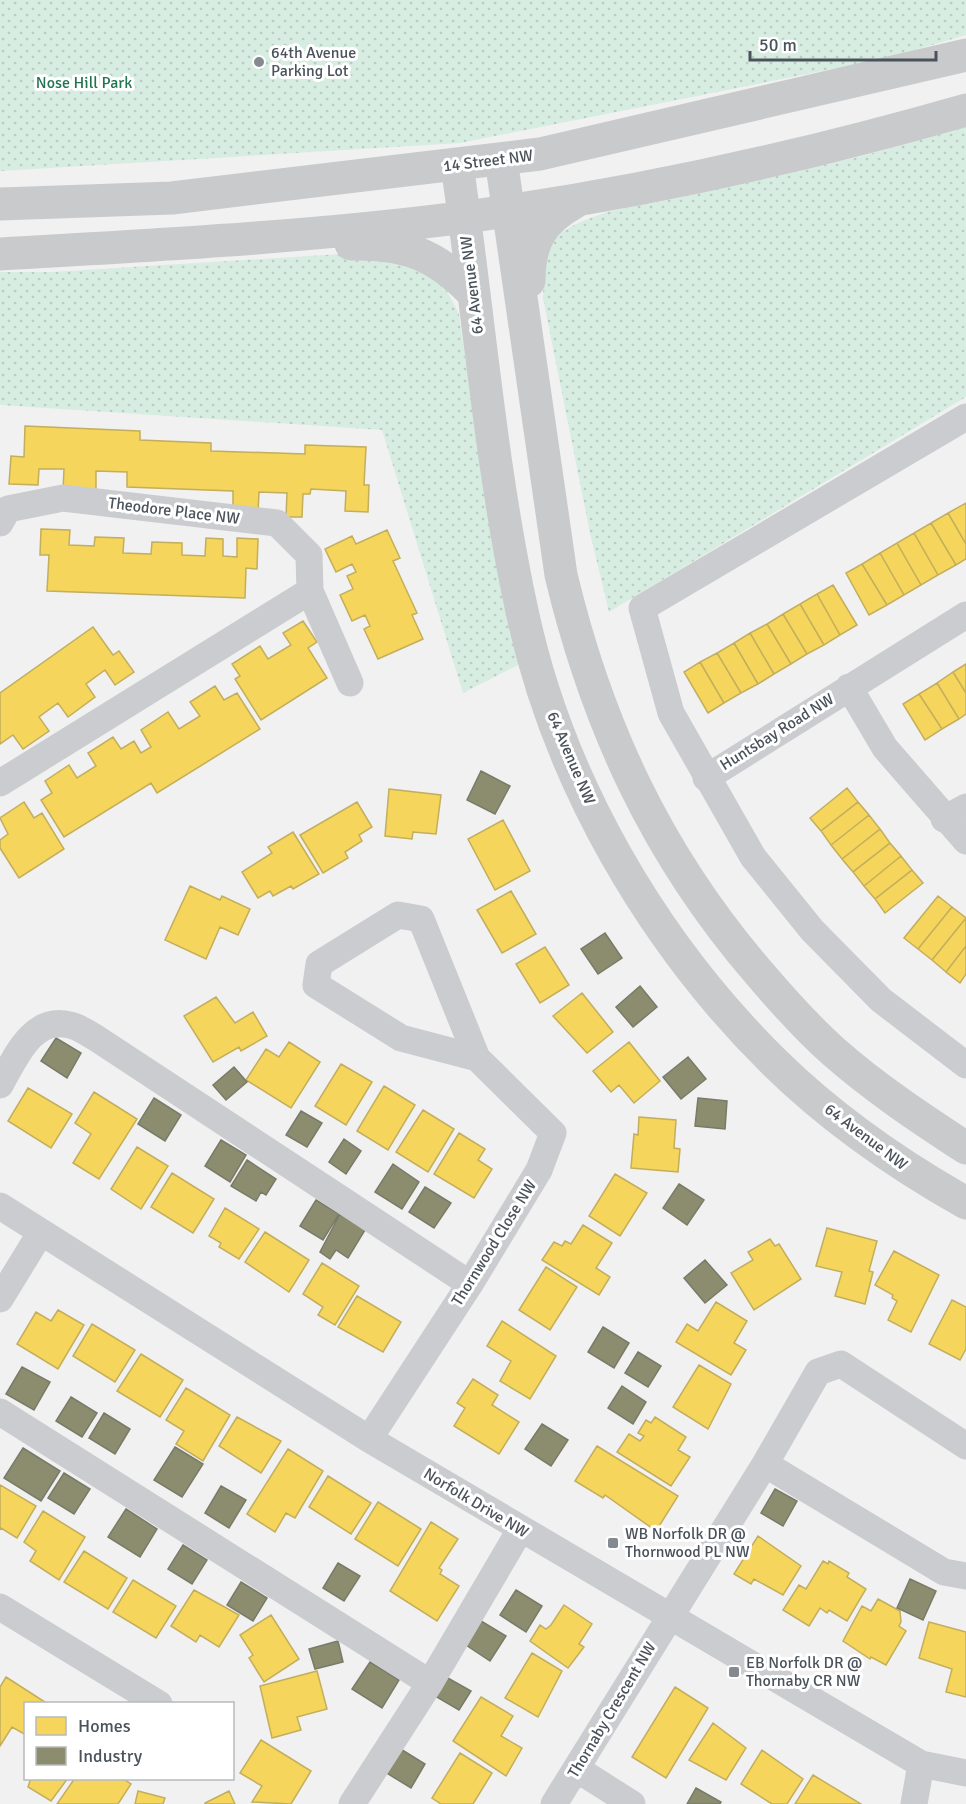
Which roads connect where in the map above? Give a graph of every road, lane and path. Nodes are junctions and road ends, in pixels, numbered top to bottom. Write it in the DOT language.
graph roads {
  1 [pos="966,55"];
  2 [pos="966,110"];
  3 [pos="501,159"];
  4 [pos="457,165"];
  5 [pos="581,199"];
  6 [pos="0,204"];
  7 [pos="509,211"];
  8 [pos="465,217"];
  9 [pos="218,241"];
  10 [pos="0,254"];
  11 [pos="472,292"];
  12 [pos="529,352"];
  13 [pos="966,417"];
  14 [pos="0,523"];
  15 [pos="310,591"];
  16 [pos="966,615"];
  17 [pos="350,683"];
  18 [pos="849,687"];
  19 [pos="706,778"];
  20 [pos="0,783"];
  21 [pos="955,813"];
  22 [pos="966,841"];
  23 [pos="477,1058"];
  24 [pos="966,1065"];
  25 [pos="0,1085"];
  26 [pos="966,1148"];
  27 [pos="966,1203"];
  28 [pos="0,1206"];
  29 [pos="41,1232"];
  30 [pos="470,1284"];
  31 [pos="0,1299"];
  32 [pos="0,1412"];
  33 [pos="369,1439"];
  34 [pos="966,1446"];
  35 [pos="765,1464"];
  36 [pos="520,1530"];
  37 [pos="966,1576"];
  38 [pos="0,1608"];
  39 [pos="669,1616"];
  40 [pos="430,1683"];
  41 [pos="156,1702"];
  42 [pos="921,1764"];
  43 [pos="577,1769"];
  44 [pos="966,1773"];
  45 [pos="352,1804"];
  46 [pos="554,1804"];
  47 [pos="632,1804"];
  48 [pos="914,1804"];
  1 -- 3 [label="main road, 14 Street NW"];
  2 -- 5 [label="main road"];
  3 -- 4 [label="main road, 14 Street NW"];
  3 -- 7 [label="main road"];
  4 -- 6 [label="main road, 14 Street NW"];
  4 -- 8 [label="main road, 64 Avenue NW"];
  5 -- 7 [label="main road"];
  5 -- 12 [label="main road"];
  7 -- 8 [label="main road"];
  7 -- 12 [label="main road"];
  8 -- 9 [label="main road"];
  8 -- 11 [label="main road, 64 Avenue NW"];
  9 -- 10 [label="main road"];
  9 -- 11 [label="main road"];
  11 -- 27 [label="main road, 64 Avenue NW"];
  12 -- 26 [label="main road"];
  13 -- 19 [label="street"];
  14 -- 15 [label="street, Theodore Place NW"];
  15 -- 17 [label="street"];
  15 -- 20 [label="street"];
  16 -- 18 [label="street, Huntsbay Road NW"];
  18 -- 19 [label="street, Huntsbay Road NW"];
  18 -- 21 [label="street, Huntsbay Road NW"];
  19 -- 24 [label="street"];
  21 -- 22 [label="street, Huntsbay Road NW"];
  23 -- 23 [label="street, Thornwood Close NW"];
  23 -- 30 [label="street, Thornwood Close NW"];
  25 -- 30 [label="street"];
  28 -- 29 [label="street, Norfolk Drive NW"];
  29 -- 31 [label="street"];
  29 -- 33 [label="street, Norfolk Drive NW"];
  30 -- 33 [label="street, Thornwood Close NW"];
  32 -- 40 [label="street"];
  33 -- 36 [label="street, Norfolk Drive NW"];
  34 -- 35 [label="street, Thornaby Crescent NW"];
  35 -- 37 [label="street"];
  35 -- 39 [label="street, Thornaby Crescent NW"];
  36 -- 39 [label="street, Norfolk Drive NW"];
  36 -- 40 [label="street"];
  38 -- 41 [label="street"];
  39 -- 42 [label="street, Norfolk Drive NW"];
  39 -- 43 [label="street, Thornaby Crescent NW"];
  40 -- 45 [label="street"];
  42 -- 44 [label="street, Norfolk Drive NW"];
  42 -- 48 [label="street"];
  43 -- 46 [label="street, Thornaby Crescent NW"];
  43 -- 47 [label="street"];
}
